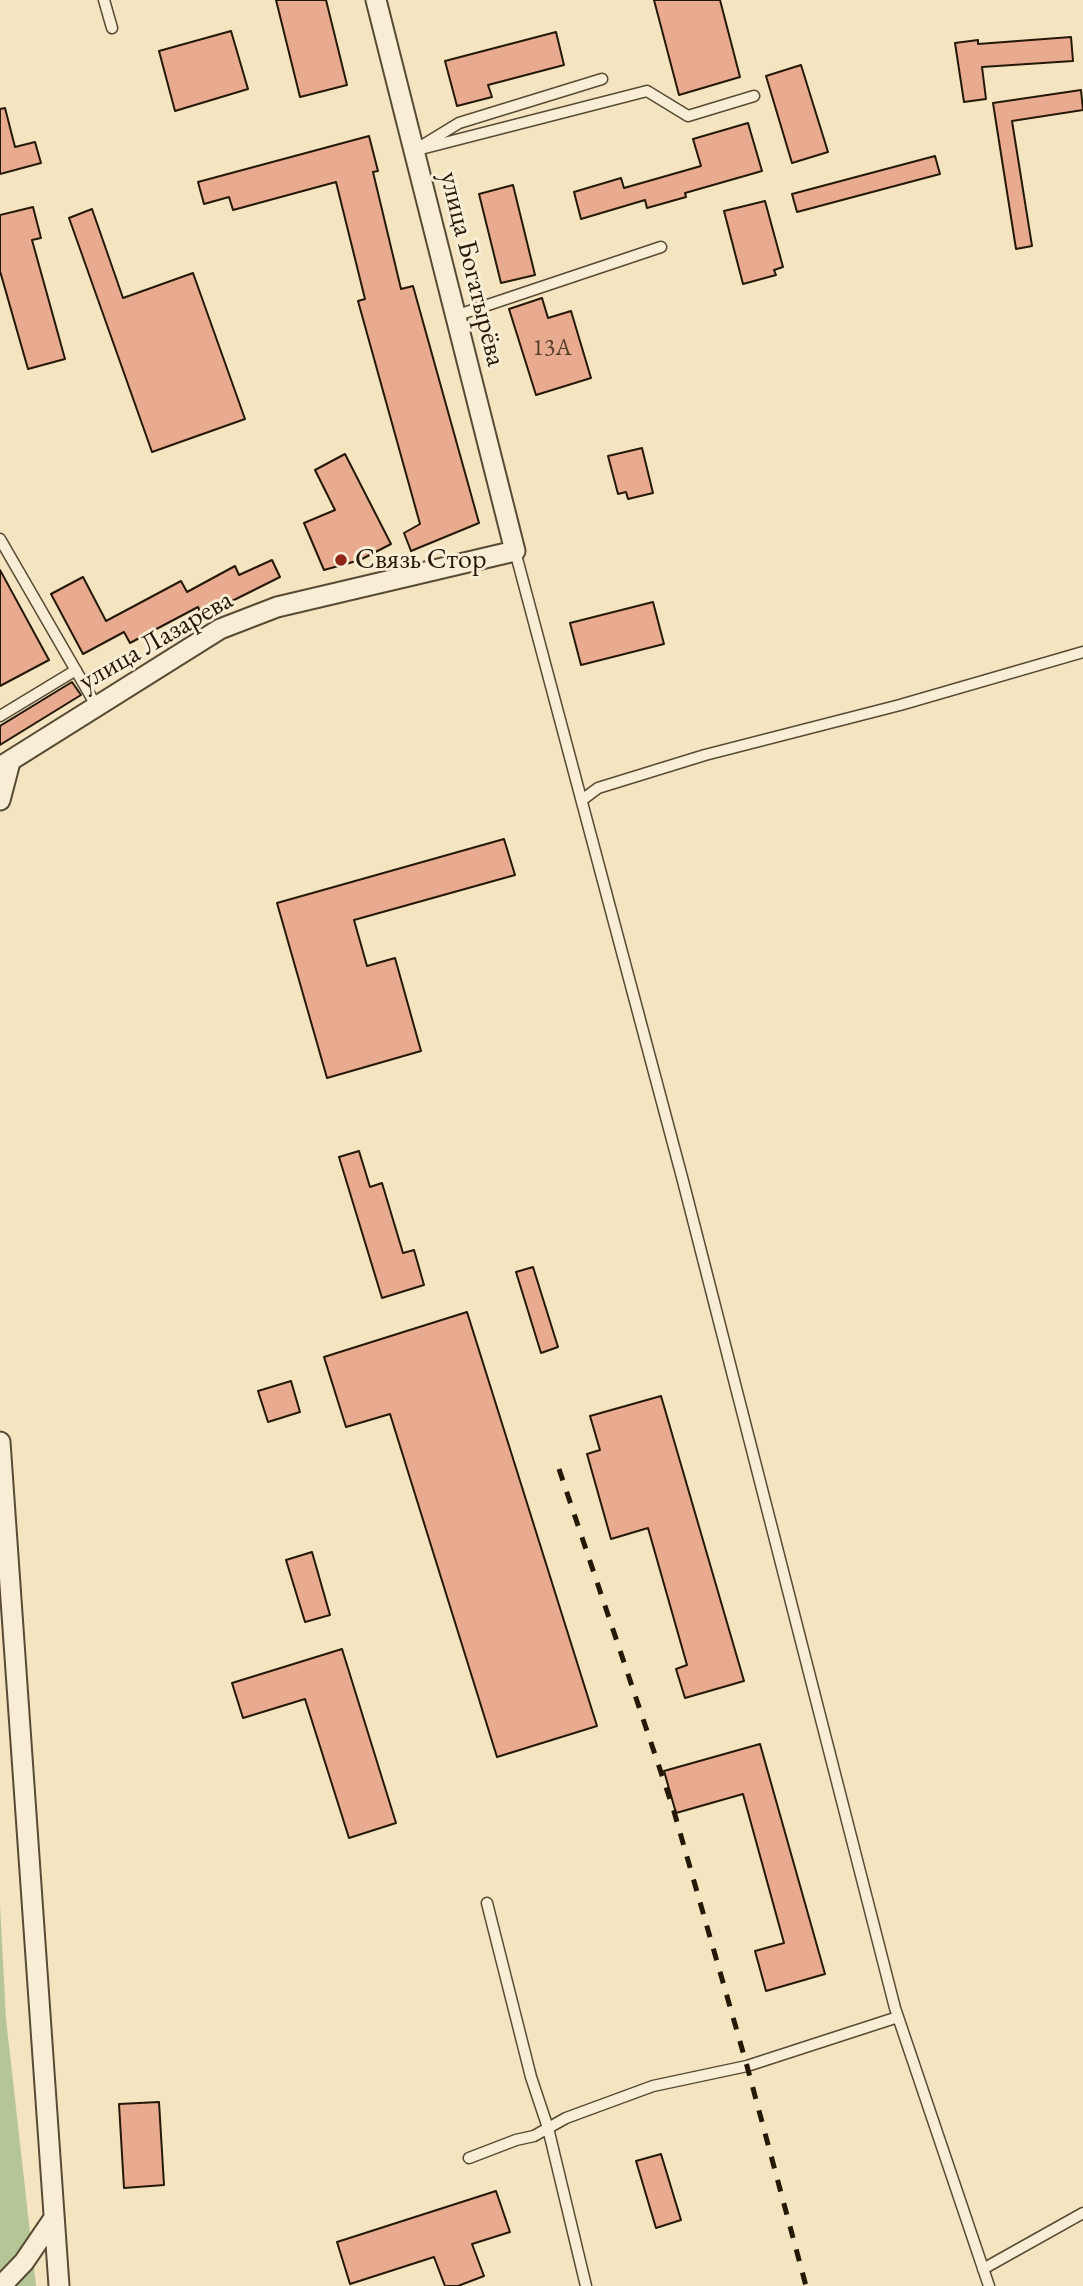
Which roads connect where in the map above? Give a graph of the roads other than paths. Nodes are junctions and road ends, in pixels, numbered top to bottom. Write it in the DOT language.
graph roads {
  1 [pos="104,0"];
  2 [pos="376,0"];
  3 [pos="112,28"];
  4 [pos="602,79"];
  5 [pos="754,96"];
  6 [pos="413,151"];
  7 [pos="660,247"];
  8 [pos="456,316"];
  9 [pos="0,540"];
  10 [pos="515,551"];
  11 [pos="1083,652"];
  12 [pos="76,670"];
  13 [pos="97,707"];
  14 [pos="0,716"];
  15 [pos="5,764"];
  16 [pos="0,800"];
  17 [pos="582,800"];
  18 [pos="0,1442"];
  19 [pos="487,1903"];
  20 [pos="898,2017"];
  21 [pos="548,2128"];
  22 [pos="469,2158"];
  23 [pos="1083,2213"];
  24 [pos="54,2218"];
  25 [pos="983,2269"];
  26 [pos="1,2286"];
  27 [pos="59,2286"];
  28 [pos="586,2286"];
  29 [pos="989,2286"];
  1 -- 3 [label="lane"];
  2 -- 6 [label="street, улица Богатырёва"];
  4 -- 6 [label="lane"];
  5 -- 6 [label="lane"];
  6 -- 8 [label="street, улица Богатырёва"];
  7 -- 8 [label="lane"];
  8 -- 10 [label="street, улица Богатырёва"];
  9 -- 12 [label="lane"];
  10 -- 13 [label="street, улица Лазарева"];
  10 -- 17 [label="lane"];
  11 -- 17 [label="lane"];
  12 -- 13 [label="lane"];
  12 -- 14 [label="lane"];
  13 -- 15 [label="street, улица Лазарева"];
  15 -- 16 [label="street"];
  17 -- 20 [label="lane"];
  18 -- 24 [label="street"];
  19 -- 21 [label="lane"];
  20 -- 21 [label="lane"];
  20 -- 25 [label="lane"];
  21 -- 22 [label="lane"];
  21 -- 28 [label="lane"];
  23 -- 25 [label="lane"];
  24 -- 26 [label="street"];
  24 -- 27 [label="street"];
  25 -- 29 [label="lane"];
}
